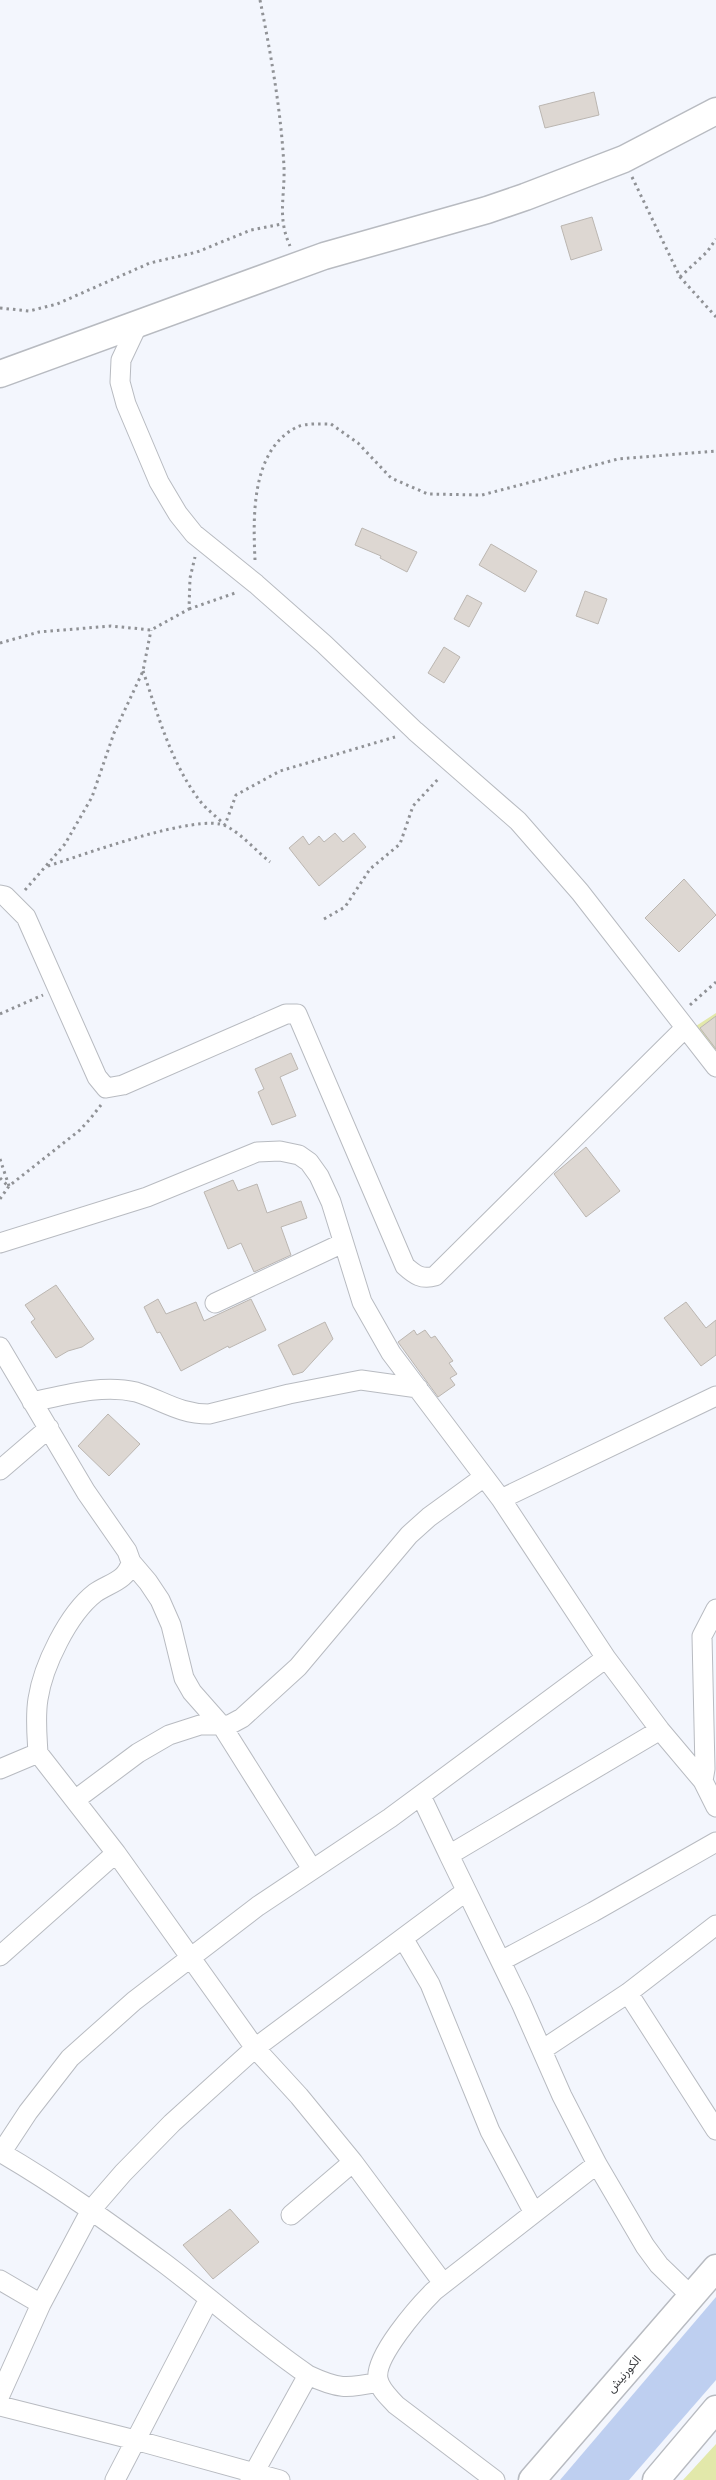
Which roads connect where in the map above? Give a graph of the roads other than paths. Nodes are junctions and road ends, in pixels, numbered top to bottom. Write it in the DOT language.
graph roads {
  1 [pos="716,111"];
  2 [pos="138,324"];
  3 [pos="0,374"];
  4 [pos="6,899"];
  5 [pos="681,1022"];
  6 [pos="716,1067"];
  7 [pos="0,1243"];
  8 [pos="343,1243"];
  9 [pos="215,1303"];
  10 [pos="0,1347"];
  11 [pos="418,1388"];
  12 [pos="716,1396"];
  13 [pos="32,1402"];
  14 [pos="49,1428"];
  15 [pos="0,1470"];
  16 [pos="484,1477"];
  17 [pos="501,1499"];
  18 [pos="131,1562"];
  19 [pos="716,1609"];
  20 [pos="606,1658"];
  21 [pos="710,1720"];
  22 [pos="222,1726"];
  23 [pos="660,1730"];
  24 [pos="38,1752"];
  25 [pos="0,1769"];
  26 [pos="703,1781"];
  27 [pos="421,1796"];
  28 [pos="75,1800"];
  29 [pos="716,1808"];
  30 [pos="716,1842"];
  31 [pos="116,1853"];
  32 [pos="449,1855"];
  33 [pos="312,1869"];
  34 [pos="466,1892"];
  35 [pos="716,1925"];
  36 [pos="404,1938"];
  37 [pos="0,1956"];
  38 [pos="189,1957"];
  39 [pos="501,1961"];
  40 [pos="628,1993"];
  41 [pos="256,2048"];
  42 [pos="542,2050"];
  43 [pos="716,2130"];
  44 [pos="0,2153"];
  45 [pos="353,2162"];
  46 [pos="597,2164"];
  47 [pos="91,2210"];
  48 [pos="534,2213"];
  49 [pos="291,2215"];
  50 [pos="716,2268"];
  51 [pos="0,2280"];
  52 [pos="443,2283"];
  53 [pos="691,2296"];
  54 [pos="209,2299"];
  55 [pos="41,2304"];
  56 [pos="308,2375"];
  57 [pos="378,2382"];
  58 [pos="0,2395"];
  59 [pos="0,2406"];
  60 [pos="716,2409"];
  61 [pos="135,2440"];
  62 [pos="251,2477"];
  63 [pos="115,2480"];
  64 [pos="280,2480"];
  65 [pos="495,2480"];
  66 [pos="532,2480"];
  67 [pos="656,2480"];
  1 -- 2 [label="street"];
  2 -- 3 [label="street"];
  2 -- 5 [label="street"];
  4 -- 5 [label="street"];
  5 -- 6 [label="street"];
  7 -- 8 [label="street"];
  8 -- 9 [label="street"];
  8 -- 11 [label="street"];
  10 -- 13 [label="street"];
  11 -- 13 [label="street"];
  11 -- 16 [label="street"];
  12 -- 17 [label="street"];
  13 -- 14 [label="street"];
  14 -- 15 [label="street"];
  14 -- 18 [label="street"];
  16 -- 17 [label="street"];
  16 -- 22 [label="street"];
  17 -- 20 [label="street"];
  18 -- 22 [label="street"];
  18 -- 24 [label="street"];
  19 -- 21 [label="street"];
  20 -- 23 [label="street"];
  20 -- 27 [label="street"];
  21 -- 26 [label="street"];
  22 -- 28 [label="street"];
  22 -- 33 [label="street"];
  23 -- 26 [label="street"];
  23 -- 32 [label="street"];
  24 -- 25 [label="street"];
  24 -- 28 [label="street"];
  26 -- 29 [label="street"];
  27 -- 32 [label="street"];
  27 -- 33 [label="street"];
  28 -- 31 [label="street"];
  30 -- 39 [label="street"];
  31 -- 37 [label="street"];
  31 -- 38 [label="street"];
  32 -- 34 [label="street"];
  33 -- 38 [label="street"];
  34 -- 36 [label="street"];
  34 -- 39 [label="street"];
  35 -- 40 [label="street"];
  36 -- 41 [label="street"];
  36 -- 48 [label="street"];
  38 -- 41 [label="street"];
  38 -- 44 [label="street"];
  39 -- 42 [label="street"];
  40 -- 42 [label="street"];
  40 -- 43 [label="street"];
  41 -- 45 [label="street"];
  41 -- 47 [label="street"];
  42 -- 46 [label="street"];
  44 -- 47 [label="street"];
  45 -- 49 [label="street"];
  45 -- 52 [label="street"];
  46 -- 48 [label="street"];
  46 -- 53 [label="street"];
  47 -- 54 [label="street"];
  47 -- 55 [label="street"];
  48 -- 52 [label="street"];
  50 -- 53 [label="street, الكورنيش"];
  51 -- 55 [label="street"];
  52 -- 57 [label="street"];
  53 -- 66 [label="street, الكورنيش"];
  54 -- 56 [label="street"];
  54 -- 61 [label="street"];
  55 -- 58 [label="street"];
  56 -- 57 [label="street"];
  56 -- 62 [label="street"];
  57 -- 65 [label="street"];
  59 -- 61 [label="street"];
  60 -- 67 [label="street"];
  61 -- 62 [label="street"];
  61 -- 63 [label="street"];
  62 -- 64 [label="street"];
}
